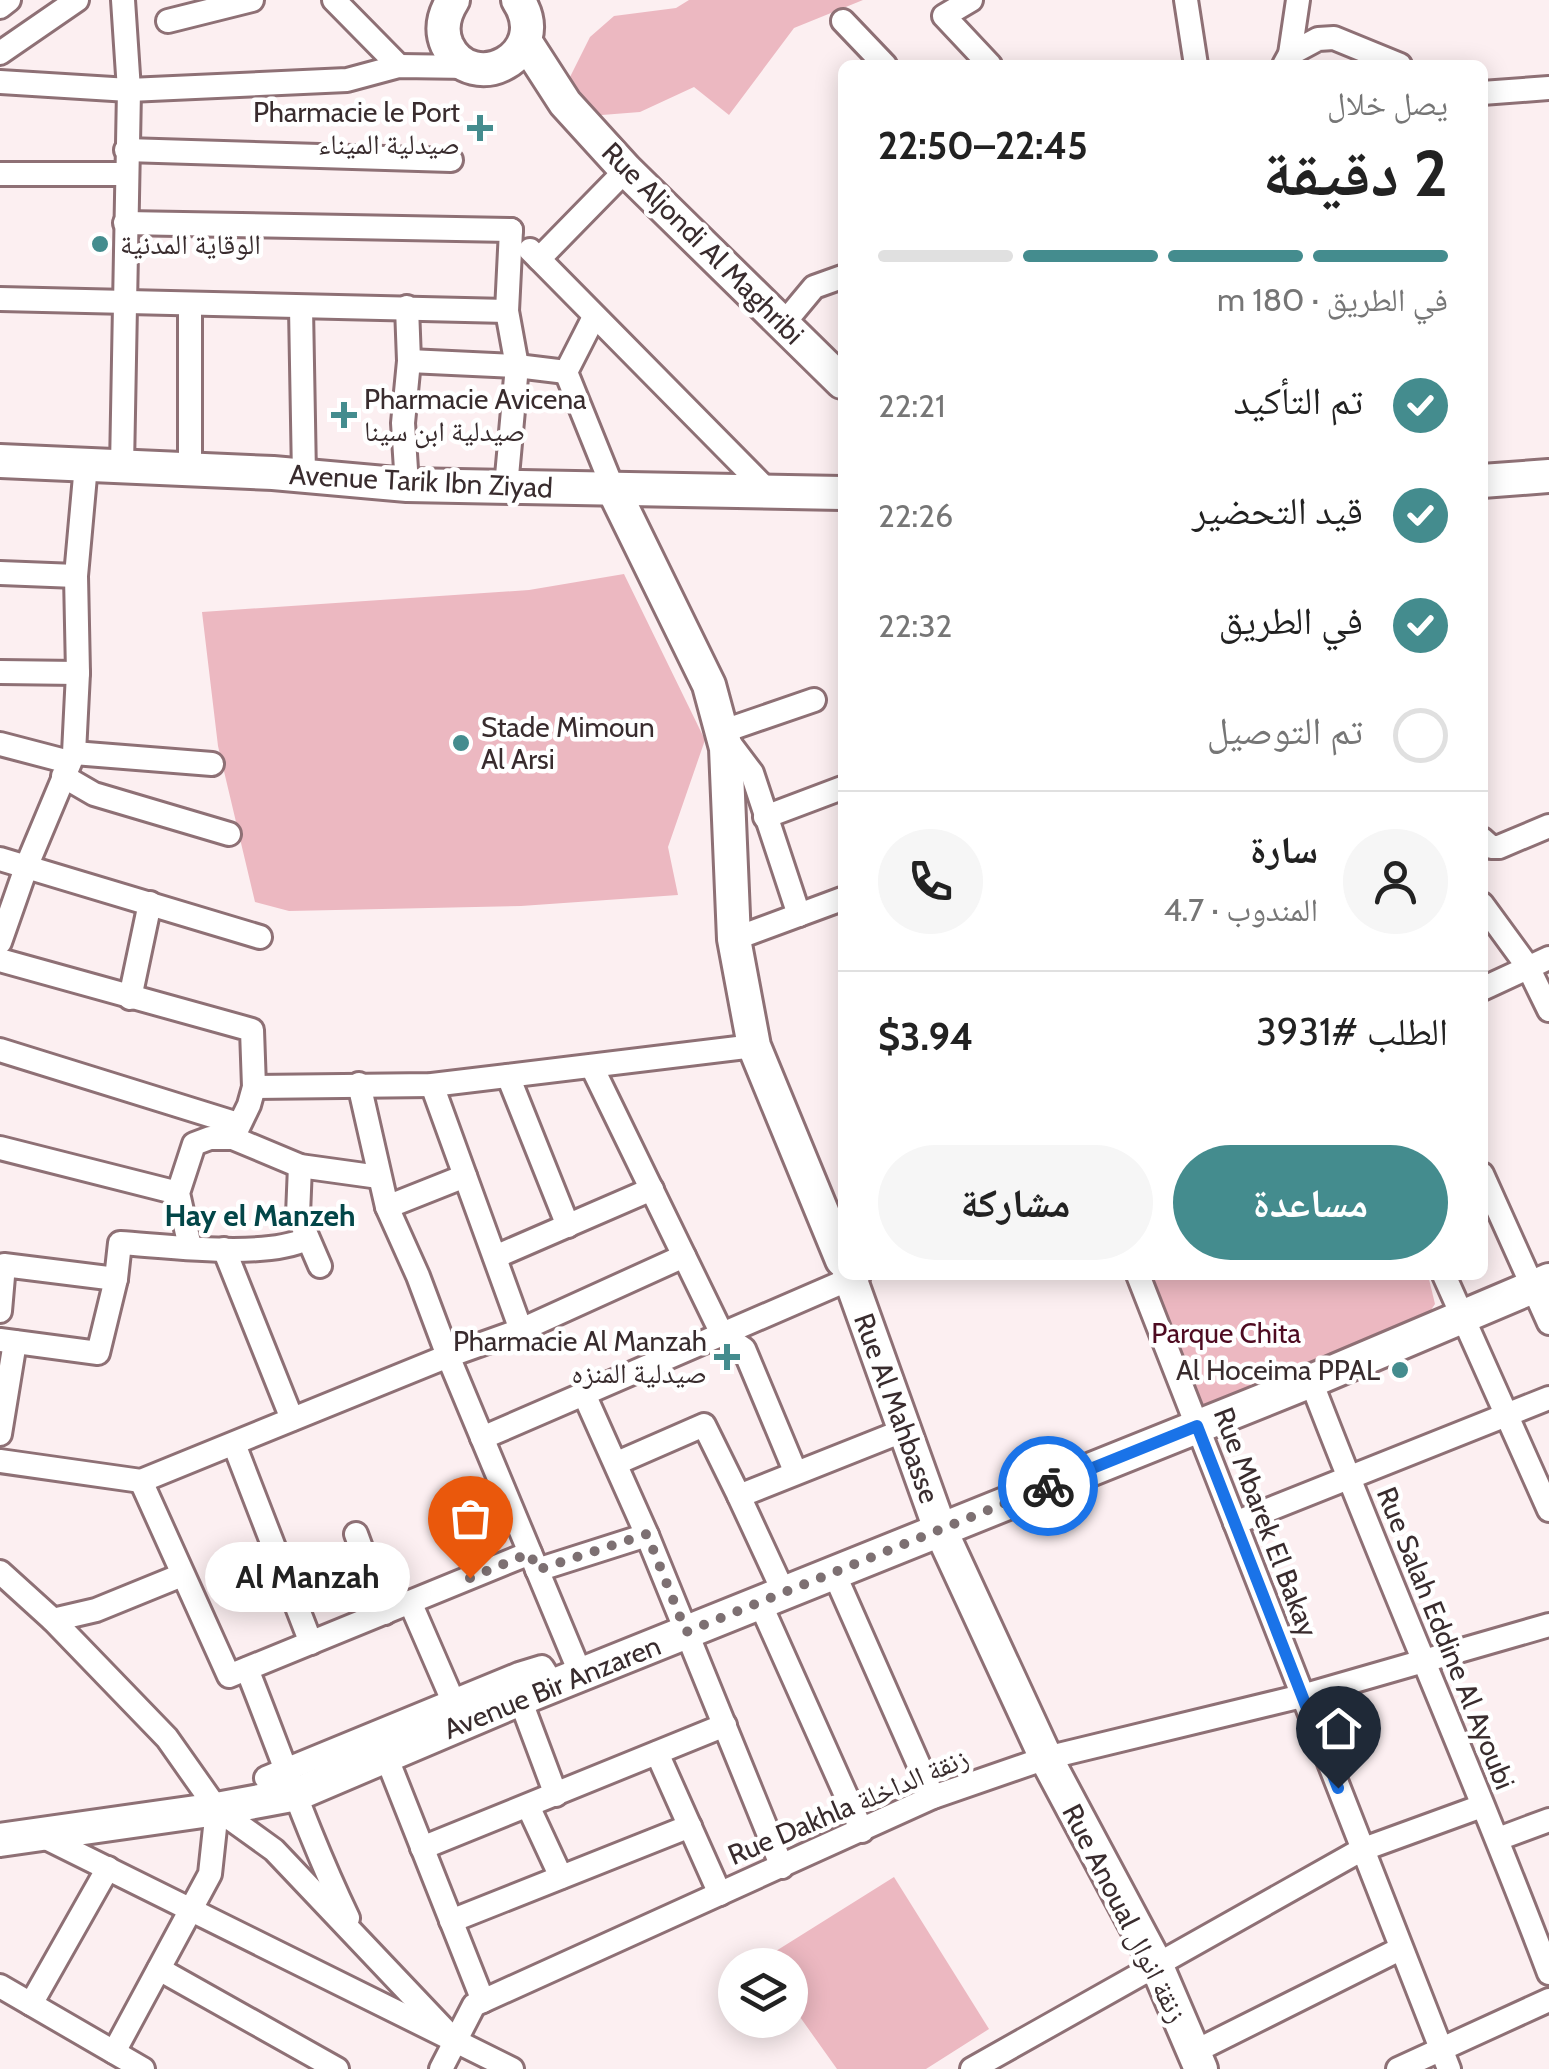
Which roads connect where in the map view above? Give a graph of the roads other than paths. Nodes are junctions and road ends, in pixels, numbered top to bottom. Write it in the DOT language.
graph roads {
  1 [pos="9,0"];
  2 [pos="77,0"];
  3 [pos="123,0"];
  4 [pos="252,0"];
  5 [pos="334,0"];
  6 [pos="453,0"];
  7 [pos="971,0"];
  8 [pos="1186,0"];
  9 [pos="1298,0"];
  10 [pos="0,7"];
  11 [pos="527,13"];
  12 [pos="168,21"];
  13 [pos="844,21"];
  14 [pos="444,39"];
  15 [pos="0,56"];
  16 [pos="880,60"];
  17 [pos="985,60"];
  18 [pos="1195,60"];
  19 [pos="1287,60"];
  20 [pos="1388,60"];
  21 [pos="399,66"];
  22 [pos="486,66"];
  23 [pos="28,81"];
  24 [pos="0,82"];
  25 [pos="1549,88"];
  26 [pos="129,90"];
  27 [pos="1488,93"];
  28 [pos="565,103"];
  29 [pos="126,150"];
  30 [pos="451,160"];
  31 [pos="626,170"];
  32 [pos="0,174"];
  33 [pos="126,174"];
  34 [pos="125,223"];
  35 [pos="510,230"];
  36 [pos="539,259"];
  37 [pos="838,278"];
  38 [pos="0,299"];
  39 [pos="125,300"];
  40 [pos="190,305"];
  41 [pos="406,307"];
  42 [pos="301,308"];
  43 [pos="507,311"];
  44 [pos="594,318"];
  45 [pos="784,323"];
  46 [pos="409,361"];
  47 [pos="517,366"];
  48 [pos="566,372"];
  49 [pos="838,378"];
  50 [pos="0,461"];
  51 [pos="86,465"];
  52 [pos="122,466"];
  53 [pos="190,470"];
  54 [pos="304,476"];
  55 [pos="1549,476"];
  56 [pos="1488,480"];
  57 [pos="407,485"];
  58 [pos="506,488"];
  59 [pos="766,489"];
  60 [pos="614,491"];
  61 [pos="838,500"];
  62 [pos="0,573"];
  63 [pos="76,576"];
  64 [pos="0,672"];
  65 [pos="78,672"];
  66 [pos="814,700"];
  67 [pos="721,732"];
  68 [pos="0,744"];
  69 [pos="68,764"];
  70 [pos="212,764"];
  71 [pos="838,790"];
  72 [pos="765,817"];
  73 [pos="1549,826"];
  74 [pos="230,834"];
  75 [pos="1488,844"];
  76 [pos="0,858"];
  77 [pos="27,865"];
  78 [pos="838,901"];
  79 [pos="150,903"];
  80 [pos="1488,910"];
  81 [pos="799,916"];
  82 [pos="260,937"];
  83 [pos="734,939"];
  84 [pos="0,942"];
  85 [pos="0,960"];
  86 [pos="1539,962"];
  87 [pos="1488,985"];
  88 [pos="130,998"];
  89 [pos="1549,1010"];
  90 [pos="754,1046"];
  91 [pos="0,1050"];
  92 [pos="592,1066"];
  93 [pos="508,1076"];
  94 [pos="359,1084"];
  95 [pos="254,1086"];
  96 [pos="432,1086"];
  97 [pos="236,1131"];
  98 [pos="0,1148"];
  99 [pos="300,1166"];
  100 [pos="465,1176"];
  101 [pos="379,1177"];
  102 [pos="1488,1185"];
  103 [pos="652,1189"];
  104 [pos="178,1194"];
  105 [pos="387,1207"];
  106 [pos="568,1226"];
  107 [pos="306,1238"];
  108 [pos="838,1244"];
  109 [pos="190,1247"];
  110 [pos="224,1249"];
  111 [pos="684,1256"];
  112 [pos="495,1258"];
  113 [pos="320,1266"];
  114 [pos="838,1278"];
  115 [pos="116,1279"];
  116 [pos="853,1280"];
  117 [pos="1140,1280"];
  118 [pos="1446,1280"];
  119 [pos="1541,1284"];
  120 [pos="0,1310"];
  121 [pos="1462,1316"];
  122 [pos="1549,1324"];
  123 [pos="521,1330"];
  124 [pos="722,1334"];
  125 [pos="8,1341"];
  126 [pos="448,1356"];
  127 [pos="1312,1381"];
  128 [pos="584,1394"];
  129 [pos="1549,1398"];
  130 [pos="1506,1414"];
  131 [pos="292,1418"];
  132 [pos="1197,1426"];
  133 [pos="905,1430"];
  134 [pos="0,1434"];
  135 [pos="482,1438"];
  136 [pos="234,1444"];
  137 [pos="0,1461"];
  138 [pos="617,1463"];
  139 [pos="795,1471"];
  140 [pos="1348,1478"];
  141 [pos="141,1481"];
  142 [pos="739,1496"];
  143 [pos="1549,1510"];
  144 [pos="1235,1523"];
  145 [pos="940,1529"];
  146 [pos="356,1534"];
  147 [pos="647,1534"];
  148 [pos="534,1562"];
  149 [pos="0,1572"];
  150 [pos="834,1573"];
  151 [pos="182,1574"];
  152 [pos="772,1598"];
  153 [pos="410,1602"];
  154 [pos="385,1612"];
  155 [pos="52,1620"];
  156 [pos="1549,1624"];
  157 [pos="686,1632"];
  158 [pos="311,1643"];
  159 [pos="1423,1661"];
  160 [pos="238,1673"];
  161 [pos="567,1680"];
  162 [pos="1302,1696"];
  163 [pos="520,1699"];
  164 [pos="454,1701"];
  165 [pos="725,1725"];
  166 [pos="657,1753"];
  167 [pos="386,1756"];
  168 [pos="1046,1758"];
  169 [pos="284,1780"];
  170 [pos="556,1794"];
  171 [pos="933,1796"];
  172 [pos="528,1806"];
  173 [pos="1482,1806"];
  174 [pos="218,1810"];
  175 [pos="1549,1820"];
  176 [pos="690,1826"];
  177 [pos="862,1831"];
  178 [pos="42,1836"];
  179 [pos="1498,1839"];
  180 [pos="0,1840"];
  181 [pos="422,1848"];
  182 [pos="1362,1850"];
  183 [pos="782,1867"];
  184 [pos="108,1868"];
  185 [pos="560,1877"];
  186 [pos="720,1894"];
  187 [pos="190,1910"];
  188 [pos="451,1921"];
  189 [pos="358,1939"];
  190 [pos="1400,1949"];
  191 [pos="1156,1964"];
  192 [pos="159,1969"];
  193 [pos="1549,1973"];
  194 [pos="0,1986"];
  195 [pos="1549,2000"];
  196 [pos="483,2001"];
  197 [pos="31,2004"];
  198 [pos="456,2042"];
  199 [pos="114,2052"];
  200 [pos="1445,2059"];
  201 [pos="1198,2060"];
  202 [pos="143,2069"];
  203 [pos="337,2069"];
  204 [pos="441,2069"];
  205 [pos="512,2069"];
  206 [pos="972,2069"];
  207 [pos="1398,2069"];
  1 -- 10 [label="street"];
  2 -- 15 [label="street"];
  3 -- 26 [label="street"];
  4 -- 12 [label="street"];
  5 -- 21 [label="street"];
  6 -- 14 [label="street"];
  7 -- 17 [label="street"];
  8 -- 18 [label="street"];
  9 -- 19 [label="street"];
  11 -- 22 [label="street"];
  11 -- 28 [label="street, Rue Aljondi Al Maghribi"];
  13 -- 16 [label="street"];
  14 -- 21 [label="street"];
  14 -- 22 [label="street, Rue Aljondi Al Maghribi"];
  15 -- 23 [label="street"];
  19 -- 20 [label="street"];
  21 -- 22 [label="street"];
  21 -- 26 [label="street"];
  22 -- 28 [label="street, Rue Aljondi Al Maghribi"];
  23 -- 24 [label="street"];
  23 -- 26 [label="street"];
  25 -- 27 [label="street"];
  26 -- 29 [label="street"];
  28 -- 31 [label="street, Rue Aljondi Al Maghribi"];
  29 -- 30 [label="street"];
  29 -- 33 [label="street"];
  31 -- 36 [label="street"];
  31 -- 45 [label="street, Rue Aljondi Al Maghribi"];
  32 -- 33 [label="street"];
  33 -- 34 [label="street"];
  34 -- 35 [label="street"];
  34 -- 39 [label="street"];
  35 -- 36 [label="street"];
  35 -- 43 [label="street"];
  36 -- 44 [label="street"];
  37 -- 45 [label="street"];
  38 -- 39 [label="street"];
  39 -- 40 [label="street"];
  39 -- 52 [label="street"];
  40 -- 42 [label="street"];
  40 -- 53 [label="street"];
  41 -- 42 [label="street"];
  41 -- 43 [label="street"];
  41 -- 46 [label="street"];
  42 -- 54 [label="street"];
  43 -- 47 [label="street"];
  44 -- 48 [label="street"];
  44 -- 59 [label="street"];
  45 -- 49 [label="street, Rue Aljondi Al Maghribi"];
  46 -- 47 [label="street"];
  46 -- 57 [label="street"];
  47 -- 48 [label="street"];
  47 -- 58 [label="street"];
  48 -- 60 [label="street"];
  50 -- 51 [label="street, Avenue Tarik Ibn Ziyad"];
  51 -- 52 [label="street, Avenue Tarik Ibn Ziyad"];
  51 -- 63 [label="street"];
  52 -- 53 [label="street, Avenue Tarik Ibn Ziyad"];
  53 -- 54 [label="street, Avenue Tarik Ibn Ziyad"];
  54 -- 57 [label="street, Avenue Tarik Ibn Ziyad"];
  55 -- 56 [label="street"];
  57 -- 58 [label="street, Avenue Tarik Ibn Ziyad"];
  58 -- 60 [label="street, Avenue Tarik Ibn Ziyad"];
  59 -- 60 [label="street, Avenue Tarik Ibn Ziyad"];
  59 -- 61 [label="street, Avenue Tarik Ibn Ziyad"];
  60 -- 67 [label="street, Rue Al Mahbasse"];
  62 -- 63 [label="street"];
  63 -- 65 [label="street"];
  64 -- 65 [label="street"];
  65 -- 69 [label="street"];
  66 -- 67 [label="street"];
  67 -- 72 [label="street"];
  67 -- 83 [label="street, Rue Al Mahbasse"];
  68 -- 69 [label="street"];
  69 -- 70 [label="street"];
  69 -- 74 [label="street"];
  69 -- 77 [label="street"];
  71 -- 72 [label="street"];
  72 -- 81 [label="street"];
  73 -- 75 [label="street"];
  76 -- 77 [label="street"];
  77 -- 79 [label="street"];
  77 -- 84 [label="street"];
  78 -- 81 [label="street"];
  79 -- 82 [label="street"];
  79 -- 88 [label="street"];
  80 -- 86 [label="street"];
  81 -- 83 [label="street"];
  83 -- 90 [label="street, Rue Al Mahbasse"];
  85 -- 88 [label="street"];
  86 -- 87 [label="street"];
  86 -- 89 [label="street"];
  88 -- 95 [label="street"];
  90 -- 92 [label="street"];
  90 -- 108 [label="street, Rue Al Mahbasse"];
  91 -- 97 [label="street"];
  92 -- 93 [label="street"];
  92 -- 103 [label="street"];
  93 -- 96 [label="street"];
  93 -- 106 [label="street"];
  94 -- 95 [label="street"];
  94 -- 96 [label="street"];
  94 -- 101 [label="street"];
  95 -- 97 [label="street"];
  96 -- 100 [label="street"];
  97 -- 99 [label="street"];
  97 -- 104 [label="street"];
  98 -- 104 [label="street"];
  99 -- 101 [label="street"];
  99 -- 107 [label="street"];
  100 -- 105 [label="street"];
  100 -- 112 [label="street"];
  101 -- 105 [label="street"];
  102 -- 119 [label="street"];
  103 -- 106 [label="street"];
  103 -- 111 [label="street"];
  104 -- 109 [label="street"];
  105 -- 126 [label="street"];
  106 -- 112 [label="street"];
  107 -- 110 [label="street"];
  107 -- 113 [label="street"];
  109 -- 110 [label="street"];
  109 -- 115 [label="street"];
  110 -- 131 [label="street"];
  111 -- 123 [label="street"];
  111 -- 124 [label="street"];
  112 -- 123 [label="street"];
  114 -- 124 [label="street"];
  115 -- 120 [label="street"];
  115 -- 125 [label="street"];
  116 -- 133 [label="street, Rue Al Mahbasse"];
  117 -- 132 [label="street, Rue Mbarek El Bakay"];
  118 -- 121 [label="street"];
  119 -- 121 [label="street, Avenue Bir Anzaren"];
  119 -- 122 [label="street"];
  121 -- 127 [label="street, Avenue Bir Anzaren"];
  121 -- 130 [label="street"];
  123 -- 126 [label="street"];
  124 -- 128 [label="street"];
  124 -- 139 [label="street"];
  125 -- 134 [label="street"];
  126 -- 131 [label="street"];
  126 -- 135 [label="street"];
  127 -- 132 [label="street, Avenue Bir Anzaren"];
  127 -- 140 [label="street, Rue Salah Eddine Al Ayoubi"];
  128 -- 135 [label="street"];
  128 -- 138 [label="street"];
  129 -- 130 [label="street"];
  130 -- 140 [label="street"];
  130 -- 143 [label="street"];
  131 -- 136 [label="street"];
  132 -- 144 [label="street, Rue Mbarek El Bakay"];
  132 -- 145 [label="street, Avenue Bir Anzaren"];
  133 -- 139 [label="street"];
  133 -- 145 [label="street, Rue Al Mahbasse"];
  135 -- 148 [label="street"];
  136 -- 141 [label="street"];
  136 -- 158 [label="street"];
  137 -- 141 [label="street"];
  138 -- 142 [label="street"];
  138 -- 147 [label="street"];
  139 -- 142 [label="street"];
  140 -- 144 [label="street"];
  140 -- 159 [label="street, Rue Salah Eddine Al Ayoubi"];
  141 -- 151 [label="street"];
  142 -- 152 [label="street"];
  144 -- 162 [label="street, Rue Mbarek El Bakay"];
  145 -- 150 [label="street, Avenue Bir Anzaren"];
  145 -- 168 [label="street, Rue Al Mahbasse"];
  146 -- 154 [label="street"];
  147 -- 148 [label="street"];
  147 -- 157 [label="street"];
  148 -- 153 [label="street"];
  148 -- 161 [label="street"];
  149 -- 155 [label="street"];
  150 -- 152 [label="street, Avenue Bir Anzaren"];
  150 -- 171 [label="street"];
  151 -- 155 [label="street"];
  151 -- 160 [label="street"];
  152 -- 157 [label="street, Avenue Bir Anzaren"];
  152 -- 177 [label="street"];
  153 -- 154 [label="street"];
  153 -- 164 [label="street"];
  154 -- 158 [label="street"];
  155 -- 174 [label="street"];
  156 -- 159 [label="street, Rue Dakhla زنقة الداخلة"];
  157 -- 161 [label="street, Avenue Bir Anzaren"];
  157 -- 165 [label="street"];
  158 -- 160 [label="street"];
  159 -- 162 [label="street, Rue Dakhla زنقة الداخلة"];
  159 -- 173 [label="street, Rue Salah Eddine Al Ayoubi"];
  160 -- 169 [label="street"];
  161 -- 163 [label="street, Avenue Bir Anzaren"];
  161 -- 164 [label="street"];
  162 -- 168 [label="street, Rue Dakhla زنقة الداخلة"];
  162 -- 182 [label="street, Rue Mbarek El Bakay"];
  163 -- 167 [label="street, Avenue Bir Anzaren"];
  163 -- 170 [label="street"];
  164 -- 169 [label="street"];
  165 -- 166 [label="street"];
  165 -- 183 [label="street"];
  166 -- 170 [label="street"];
  166 -- 176 [label="street"];
  167 -- 169 [label="street, Avenue Bir Anzaren"];
  167 -- 181 [label="street"];
  168 -- 171 [label="street, Rue Dakhla زنقة الداخلة"];
  168 -- 191 [label="street, Rue Anoual زنقة انوال"];
  169 -- 174 [label="street, Avenue Bir Anzaren"];
  169 -- 189 [label="street"];
  170 -- 172 [label="street"];
  171 -- 177 [label="street, Rue Dakhla زنقة الداخلة"];
  172 -- 181 [label="street"];
  172 -- 185 [label="street"];
  173 -- 179 [label="street, Rue Salah Eddine Al Ayoubi"];
  173 -- 182 [label="street"];
  174 -- 178 [label="street, Avenue Bir Anzaren"];
  174 -- 187 [label="street"];
  174 -- 189 [label="street"];
  175 -- 179 [label="street"];
  176 -- 185 [label="street"];
  176 -- 186 [label="street"];
  177 -- 183 [label="street, Rue Dakhla زنقة الداخلة"];
  178 -- 180 [label="street, Avenue Bir Anzaren"];
  178 -- 184 [label="street"];
  179 -- 193 [label="street, Rue Salah Eddine Al Ayoubi"];
  181 -- 188 [label="street"];
  182 -- 190 [label="street, Rue Mbarek El Bakay"];
  182 -- 191 [label="street"];
  183 -- 186 [label="street, Rue Dakhla زنقة الداخلة"];
  184 -- 187 [label="street"];
  184 -- 197 [label="street"];
  185 -- 188 [label="street"];
  186 -- 196 [label="street, Rue Dakhla زنقة الداخلة"];
  187 -- 192 [label="street"];
  187 -- 198 [label="street"];
  188 -- 196 [label="street"];
  189 -- 198 [label="street"];
  190 -- 200 [label="street, Rue Mbarek El Bakay"];
  190 -- 201 [label="street"];
  191 -- 201 [label="street, Rue Anoual زنقة انوال"];
  191 -- 206 [label="street"];
  192 -- 199 [label="street"];
  192 -- 203 [label="street"];
  194 -- 197 [label="street"];
  195 -- 200 [label="street"];
  196 -- 198 [label="street"];
  197 -- 199 [label="street"];
  198 -- 204 [label="street"];
  198 -- 205 [label="street"];
  199 -- 202 [label="street"];
  200 -- 207 [label="street"];
}
